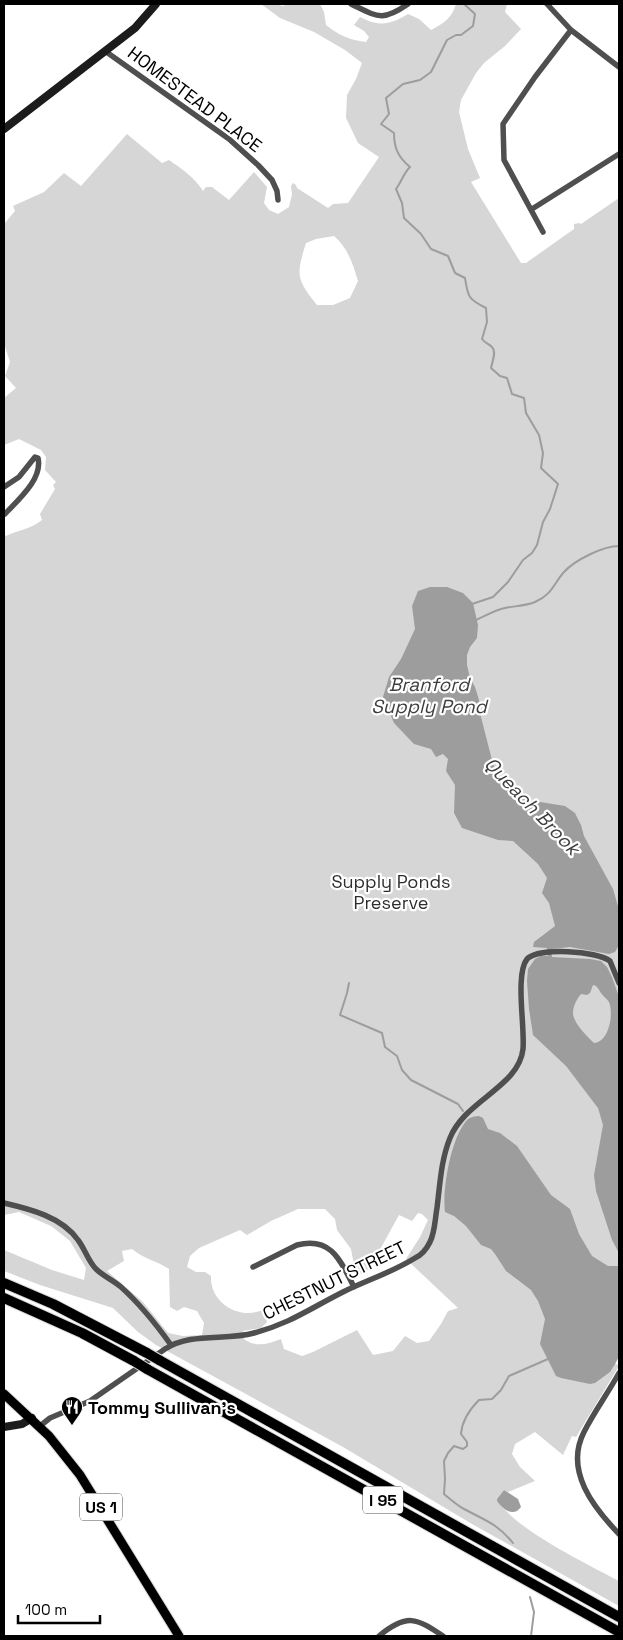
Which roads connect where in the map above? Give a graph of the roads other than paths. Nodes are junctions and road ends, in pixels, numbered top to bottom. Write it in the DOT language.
graph roads {
  1 [pos="156,4"];
  2 [pos="351,4"];
  3 [pos="408,4"];
  4 [pos="547,4"];
  5 [pos="571,30"];
  6 [pos="105,51"];
  7 [pos="619,67"];
  8 [pos="4,129"];
  9 [pos="619,154"];
  10 [pos="278,200"];
  11 [pos="532,209"];
  12 [pos="543,232"];
  13 [pos="4,487"];
  14 [pos="5,514"];
  15 [pos="619,983"];
  16 [pos="4,1204"];
  17 [pos="253,1267"];
  18 [pos="4,1283"];
  19 [pos="354,1287"];
  20 [pos="4,1298"];
  21 [pos="172,1345"];
  22 [pos="619,1373"];
  23 [pos="4,1394"];
  24 [pos="32,1418"];
  25 [pos="40,1426"];
  26 [pos="4,1427"];
  27 [pos="619,1534"];
  28 [pos="619,1617"];
  29 [pos="619,1632"];
  30 [pos="179,1636"];
  31 [pos="379,1636"];
  32 [pos="444,1636"];
  1 -- 6 [label="main road"];
  2 -- 3 [label="street"];
  4 -- 5 [label="street"];
  5 -- 7 [label="street"];
  5 -- 11 [label="street"];
  6 -- 8 [label="main road"];
  6 -- 10 [label="street, HOMESTEAD PLACE"];
  9 -- 11 [label="street"];
  11 -- 12 [label="street"];
  13 -- 14 [label="street"];
  15 -- 19 [label="street, CHESTNUT STREET"];
  16 -- 21 [label="street"];
  17 -- 19 [label="street"];
  18 -- 28 [label="highway, I 95, bridge"];
  19 -- 21 [label="street, CHESTNUT STREET"];
  20 -- 29 [label="highway, I 95, bridge"];
  21 -- 25 [label="street, CHESTNUT STREET"];
  22 -- 27 [label="street"];
  23 -- 24 [label="main road, US 1"];
  24 -- 25 [label="main road, US 1"];
  24 -- 26 [label="main road"];
  25 -- 30 [label="main road, US 1"];
  31 -- 32 [label="street"];
}
